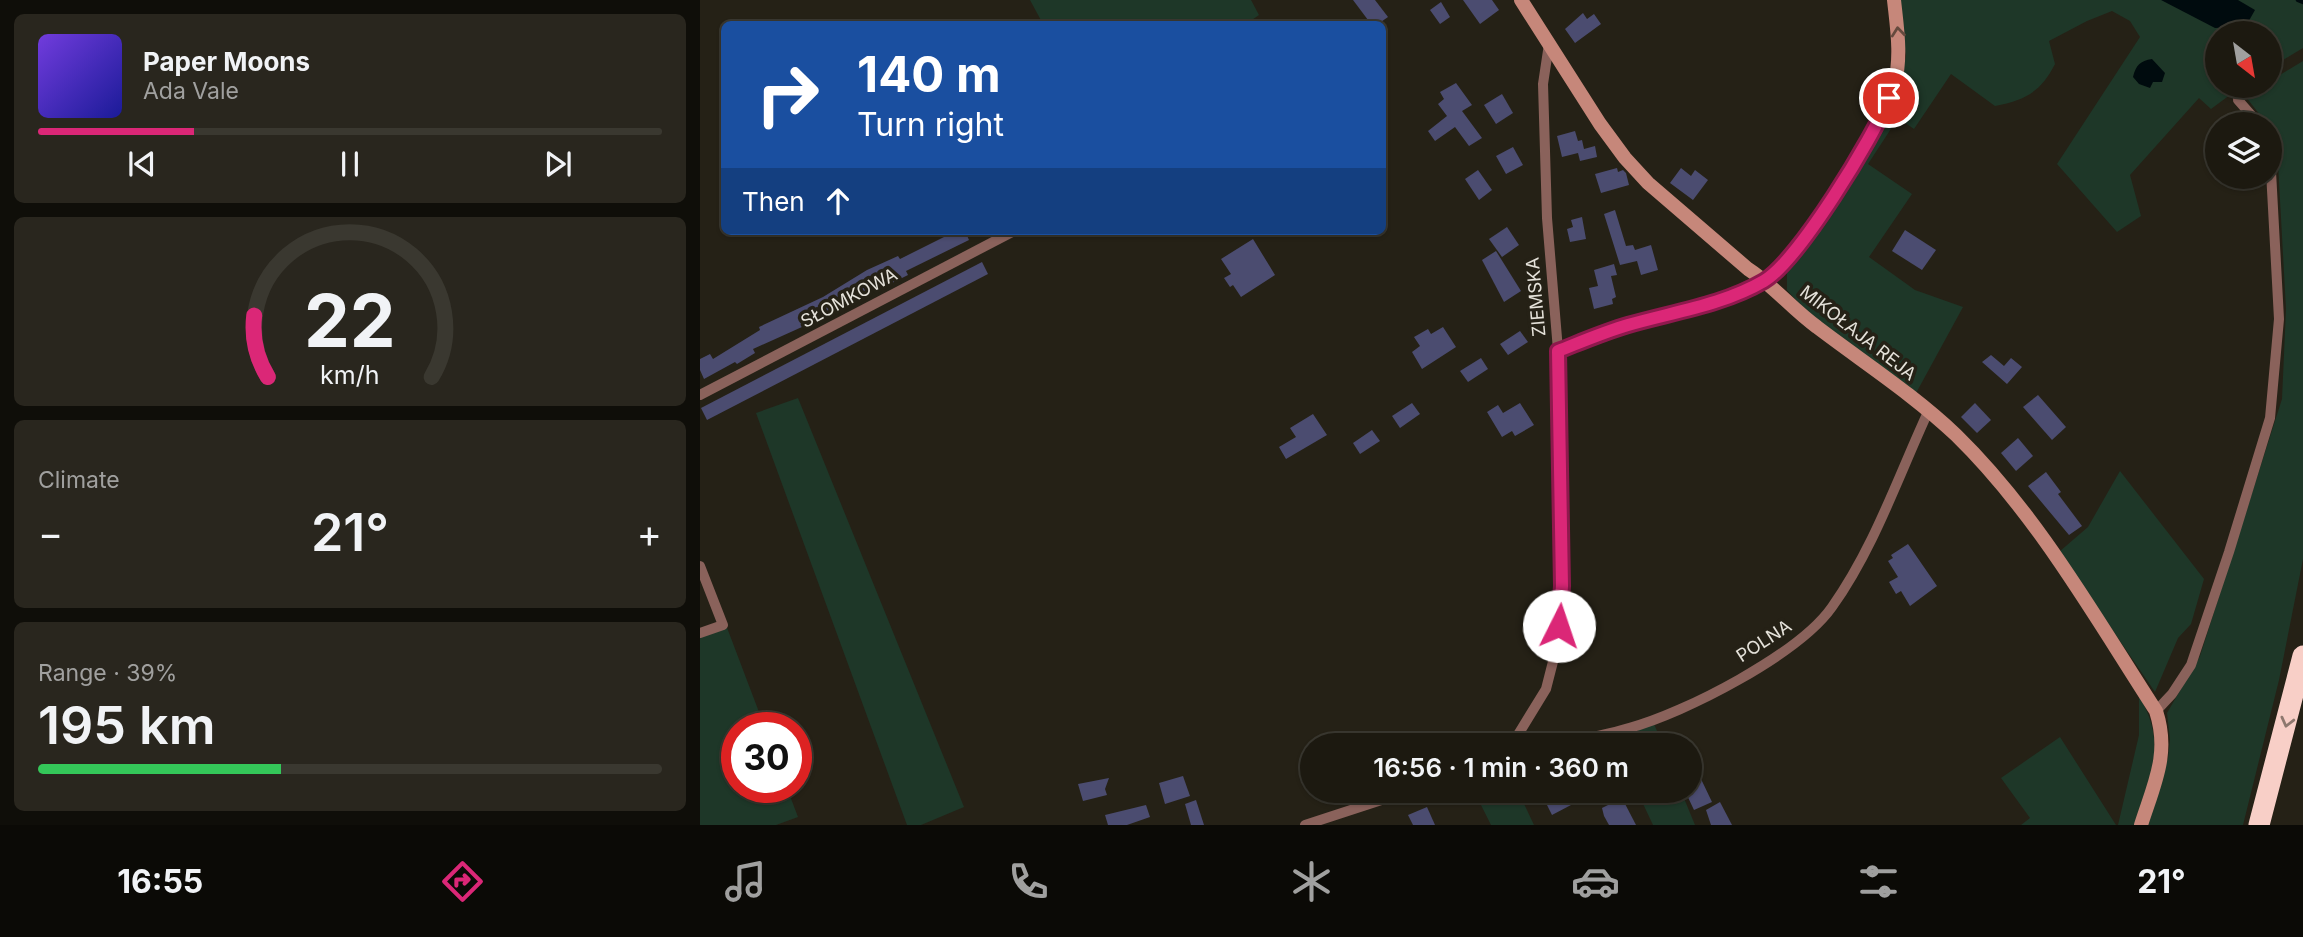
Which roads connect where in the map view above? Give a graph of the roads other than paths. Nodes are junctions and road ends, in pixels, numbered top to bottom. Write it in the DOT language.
graph roads {
  1 [pos="1521,0"];
  2 [pos="1894,0"];
  3 [pos="1549,44"];
  4 [pos="2238,100"];
  5 [pos="2248,112"];
  6 [pos="2272,189"];
  7 [pos="1006,235"];
  8 [pos="1766,280"];
  9 [pos="1558,351"];
  10 [pos="700,395"];
  11 [pos="1928,412"];
  12 [pos="700,566"];
  13 [pos="700,634"];
  14 [pos="2303,656"];
  15 [pos="2156,711"];
  16 [pos="1518,733"];
  17 [pos="1610,733"];
  18 [pos="1372,803"];
  19 [pos="1305,825"];
  20 [pos="2141,825"];
  21 [pos="2259,825"];
  1 -- 3 [label="street, MIKOŁAJA REJA"];
  8 -- 2 [label="street, one-way"];
  3 -- 8 [label="street, MIKOŁAJA REJA"];
  3 -- 9 [label="street, ZIEMSKA"];
  4 -- 5 [label="street"];
  6 -- 15 [label="street"];
  7 -- 10 [label="street, SŁOMKOWA"];
  8 -- 9 [label="street"];
  8 -- 11 [label="street, MIKOŁAJA REJA"];
  9 -- 16 [label="street, ZIEMSKA"];
  11 -- 15 [label="street, MIKOŁAJA REJA"];
  11 -- 17 [label="street, POLNA"];
  12 -- 13 [label="street"];
  14 -- 21 [label="highway, one-way"];
  15 -- 20 [label="street"];
  18 -- 19 [label="street"];
}
